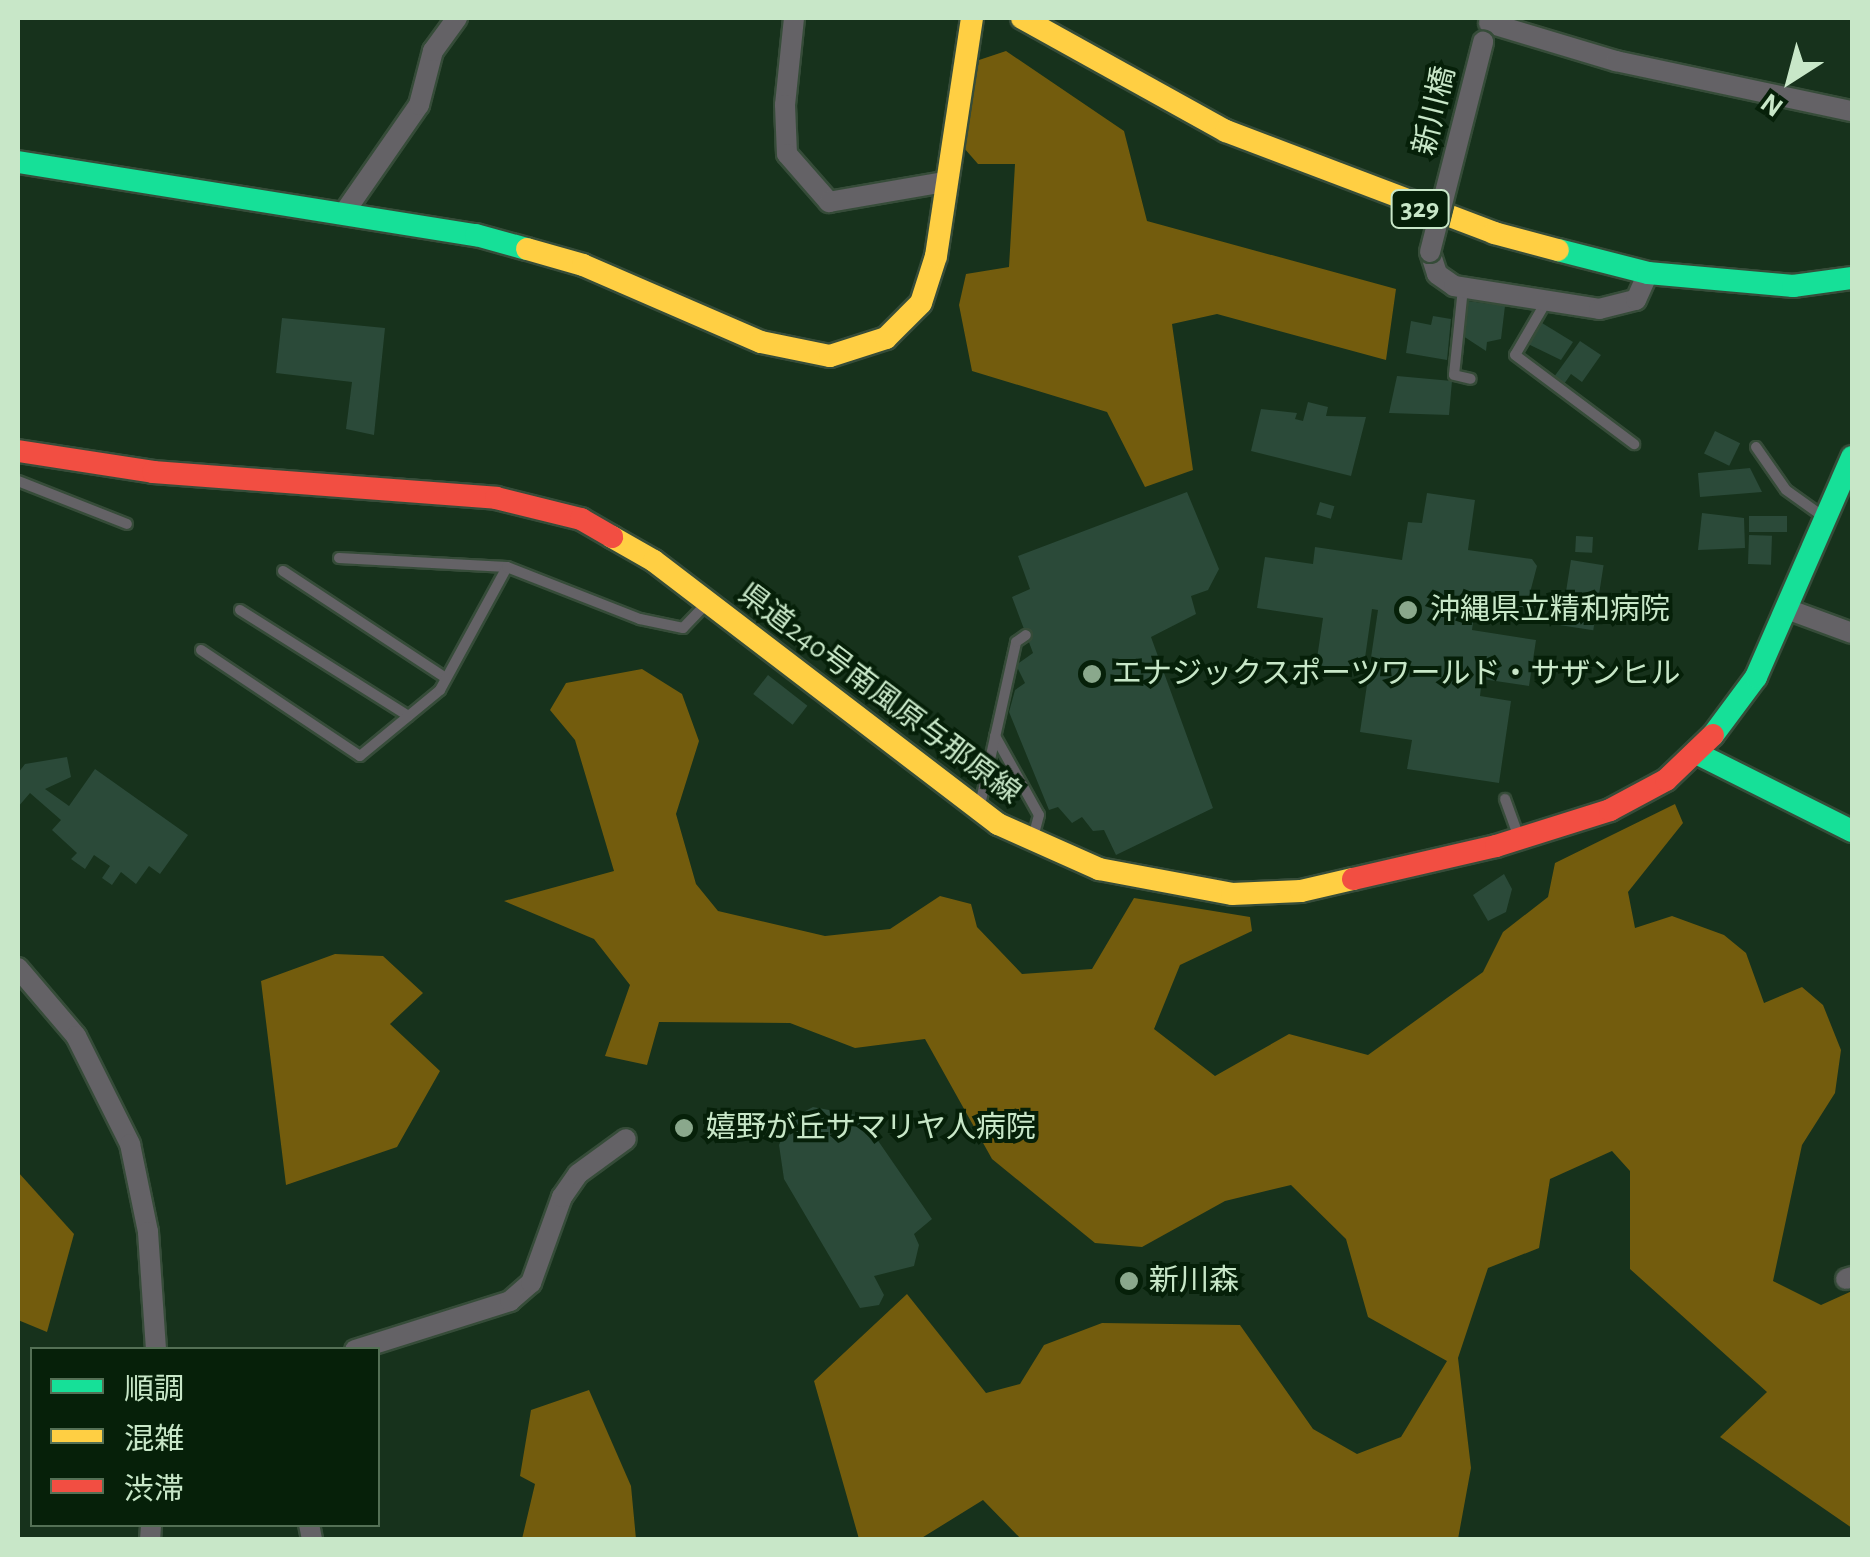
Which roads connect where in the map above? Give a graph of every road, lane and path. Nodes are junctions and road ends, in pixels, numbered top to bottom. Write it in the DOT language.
graph roads {
  1 [pos="458,18"];
  2 [pos="794,18"];
  3 [pos="972,18"];
  4 [pos="1022,18"];
  5 [pos="1487,27"];
  6 [pos="1852,111"];
  7 [pos="18,162"];
  8 [pos="945,182"];
  9 [pos="346,210"];
  10 [pos="1648,273"];
  11 [pos="1852,278"];
  12 [pos="1463,288"];
  13 [pos="1547,301"];
  14 [pos="1471,379"];
  15 [pos="1634,444"];
  16 [pos="1756,447"];
  17 [pos="18,451"];
  18 [pos="1852,457"];
  19 [pos="18,481"];
  20 [pos="1822,516"];
  21 [pos="127,524"];
  22 [pos="339,558"];
  23 [pos="507,567"];
  24 [pos="284,571"];
  25 [pos="708,602"];
  26 [pos="1787,609"];
  27 [pos="240,610"];
  28 [pos="1852,633"];
  29 [pos="1026,636"];
  30 [pos="200,650"];
  31 [pos="446,678"];
  32 [pos="408,716"];
  33 [pos="994,735"];
  34 [pos="1698,754"];
  35 [pos="1505,800"];
  36 [pos="978,810"];
  37 [pos="1852,831"];
  38 [pos="1520,839"];
  39 [pos="1031,842"];
  40 [pos="18,968"];
  41 [pos="626,1139"];
  42 [pos="156,1347"];
  43 [pos="364,1347"];
  1 -- 9 [label="street"];
  2 -- 8 [label="street"];
  3 -- 8 [label="main road"];
  4 -- 10 [label="main road, 329"];
  5 -- 6 [label="street"];
  5 -- 12 [label="street, 新川橋, bridge"];
  7 -- 9 [label="main road"];
  8 -- 9 [label="main road"];
  10 -- 11 [label="main road, 329"];
  10 -- 13 [label="street"];
  12 -- 13 [label="street"];
  12 -- 14 [label="lane"];
  13 -- 15 [label="lane"];
  16 -- 20 [label="lane"];
  17 -- 25 [label="main road, 県道240号南風原与那原線"];
  18 -- 20 [label="main road, 県道240号南風原与那原線"];
  19 -- 21 [label="lane"];
  20 -- 26 [label="main road, 県道240号南風原与那原線"];
  22 -- 23 [label="lane"];
  23 -- 25 [label="lane"];
  23 -- 31 [label="lane"];
  24 -- 31 [label="lane"];
  25 -- 36 [label="main road, 県道240号南風原与那原線"];
  26 -- 28 [label="street"];
  26 -- 34 [label="main road, 県道240号南風原与那原線"];
  27 -- 32 [label="lane"];
  29 -- 33 [label="lane"];
  30 -- 32 [label="lane"];
  31 -- 32 [label="lane"];
  33 -- 36 [label="lane"];
  33 -- 39 [label="lane"];
  34 -- 37 [label="main road"];
  34 -- 38 [label="main road, 県道240号南風原与那原線"];
  35 -- 38 [label="lane"];
  36 -- 39 [label="main road, 県道240号南風原与那原線"];
  38 -- 39 [label="main road, 県道240号南風原与那原線"];
  40 -- 42 [label="street"];
  41 -- 43 [label="street"];
}
